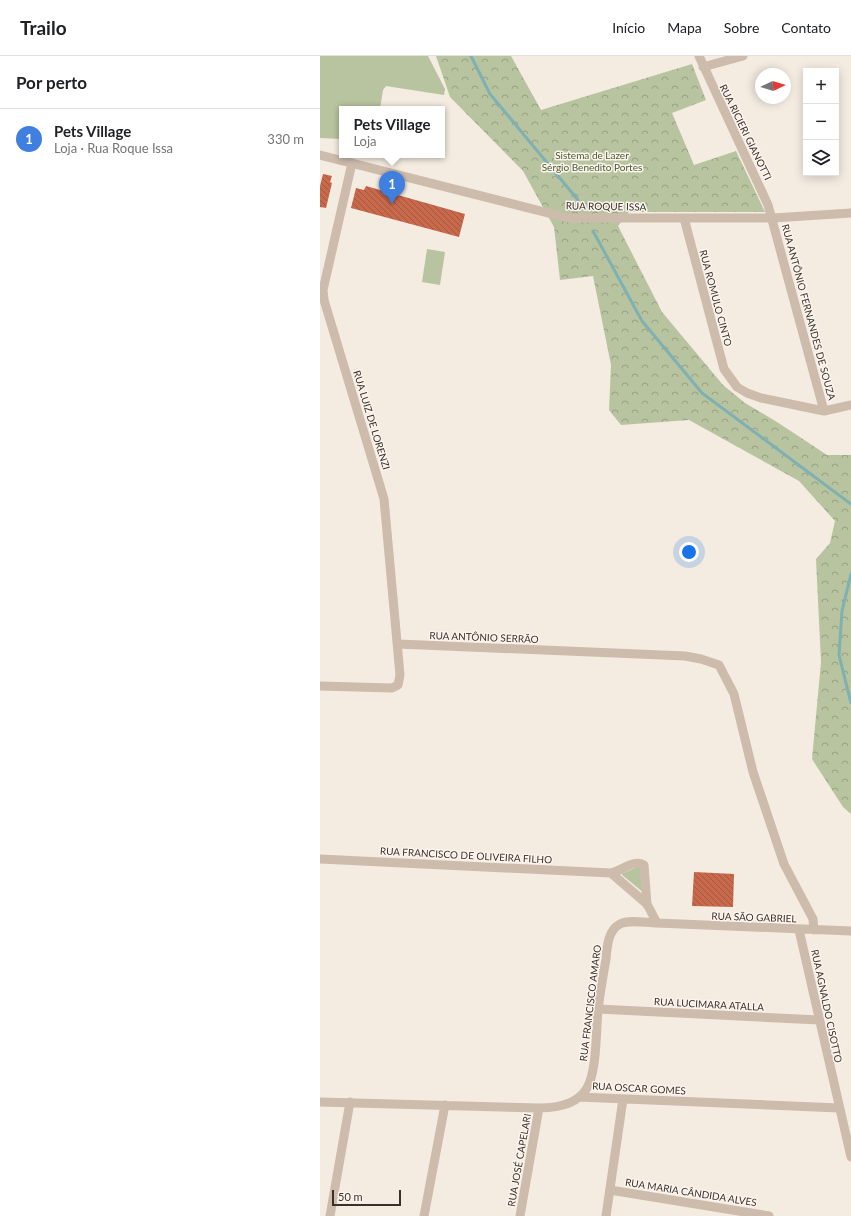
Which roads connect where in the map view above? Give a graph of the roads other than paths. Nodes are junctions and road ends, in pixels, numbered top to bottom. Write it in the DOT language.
graph roads {
  1 [pos="699,56"];
  2 [pos="743,56"];
  3 [pos="703,67"];
  4 [pos="320,155"];
  5 [pos="352,163"];
  6 [pos="851,213"];
  7 [pos="684,218"];
  8 [pos="773,218"];
  9 [pos="851,405"];
  10 [pos="824,411"];
  11 [pos="398,644"];
  12 [pos="320,686"];
  13 [pos="320,859"];
  14 [pos="610,873"];
  15 [pos="647,905"];
  16 [pos="657,923"];
  17 [pos="799,930"];
  18 [pos="814,930"];
  19 [pos="851,931"];
  20 [pos="598,1009"];
  21 [pos="819,1020"];
  22 [pos="579,1097"];
  23 [pos="623,1099"];
  24 [pos="320,1102"];
  25 [pos="350,1102"];
  26 [pos="445,1105"];
  27 [pos="540,1108"];
  28 [pos="839,1108"];
  29 [pos="851,1157"];
  30 [pos="610,1190"];
  31 [pos="330,1216"];
  32 [pos="424,1216"];
  33 [pos="520,1216"];
  34 [pos="606,1216"];
  35 [pos="770,1216"];
  1 -- 3 [label="street, RUA RICIERI GIANOTTI"];
  2 -- 3 [label="street"];
  3 -- 8 [label="street, RUA RICIERI GIANOTTI"];
  4 -- 5 [label="street, RUA ROQUE ISSA"];
  5 -- 7 [label="street, RUA ROQUE ISSA"];
  5 -- 11 [label="street, RUA LUIZ DE LORENZI"];
  6 -- 8 [label="street, RUA ROQUE ISSA"];
  7 -- 8 [label="street, RUA ROQUE ISSA"];
  7 -- 10 [label="street, RUA ROMULO CINTO"];
  8 -- 10 [label="street, RUA ANTÔNIO FERNANDES DE SOUZA"];
  9 -- 10 [label="street"];
  11 -- 12 [label="street, RUA LUIZ DE LORENZI"];
  11 -- 18 [label="street, RUA ANTÔNIO SERRÃO"];
  13 -- 14 [label="street, RUA FRANCISCO DE OLIVEIRA FILHO"];
  14 -- 15 [label="street, RUA FRANCISCO DE OLIVEIRA FILHO"];
  14 -- 15 [label="street, RUA FRANCISCO DE OLIVEIRA FILHO"];
  15 -- 16 [label="street, RUA FRANCISCO DE OLIVEIRA FILHO"];
  16 -- 17 [label="street, RUA SÃO GABRIEL"];
  16 -- 20 [label="street, RUA FRANCISCO AMARO"];
  17 -- 18 [label="street, RUA SÃO GABRIEL"];
  17 -- 21 [label="street, RUA AGNALDO CISOTTO"];
  18 -- 19 [label="street, RUA SÃO GABRIEL"];
  20 -- 21 [label="street, RUA LUCIMARA ATALLA"];
  20 -- 22 [label="street, RUA FRANCISCO AMARO"];
  21 -- 28 [label="street, RUA AGNALDO CISOTTO"];
  22 -- 23 [label="street, RUA OSCAR GOMES"];
  22 -- 27 [label="street, RUA OSCAR GOMES"];
  23 -- 28 [label="street, RUA OSCAR GOMES"];
  23 -- 30 [label="street"];
  24 -- 25 [label="street, RUA OSCAR GOMES"];
  25 -- 26 [label="street, RUA OSCAR GOMES"];
  25 -- 31 [label="street"];
  26 -- 27 [label="street, RUA OSCAR GOMES"];
  26 -- 32 [label="street"];
  27 -- 33 [label="street, RUA JOSÉ CAPELARI"];
  28 -- 29 [label="street, RUA AGNALDO CISOTTO"];
  30 -- 34 [label="street"];
  30 -- 35 [label="street, RUA MARIA CÂNDIDA ALVES"];
}
